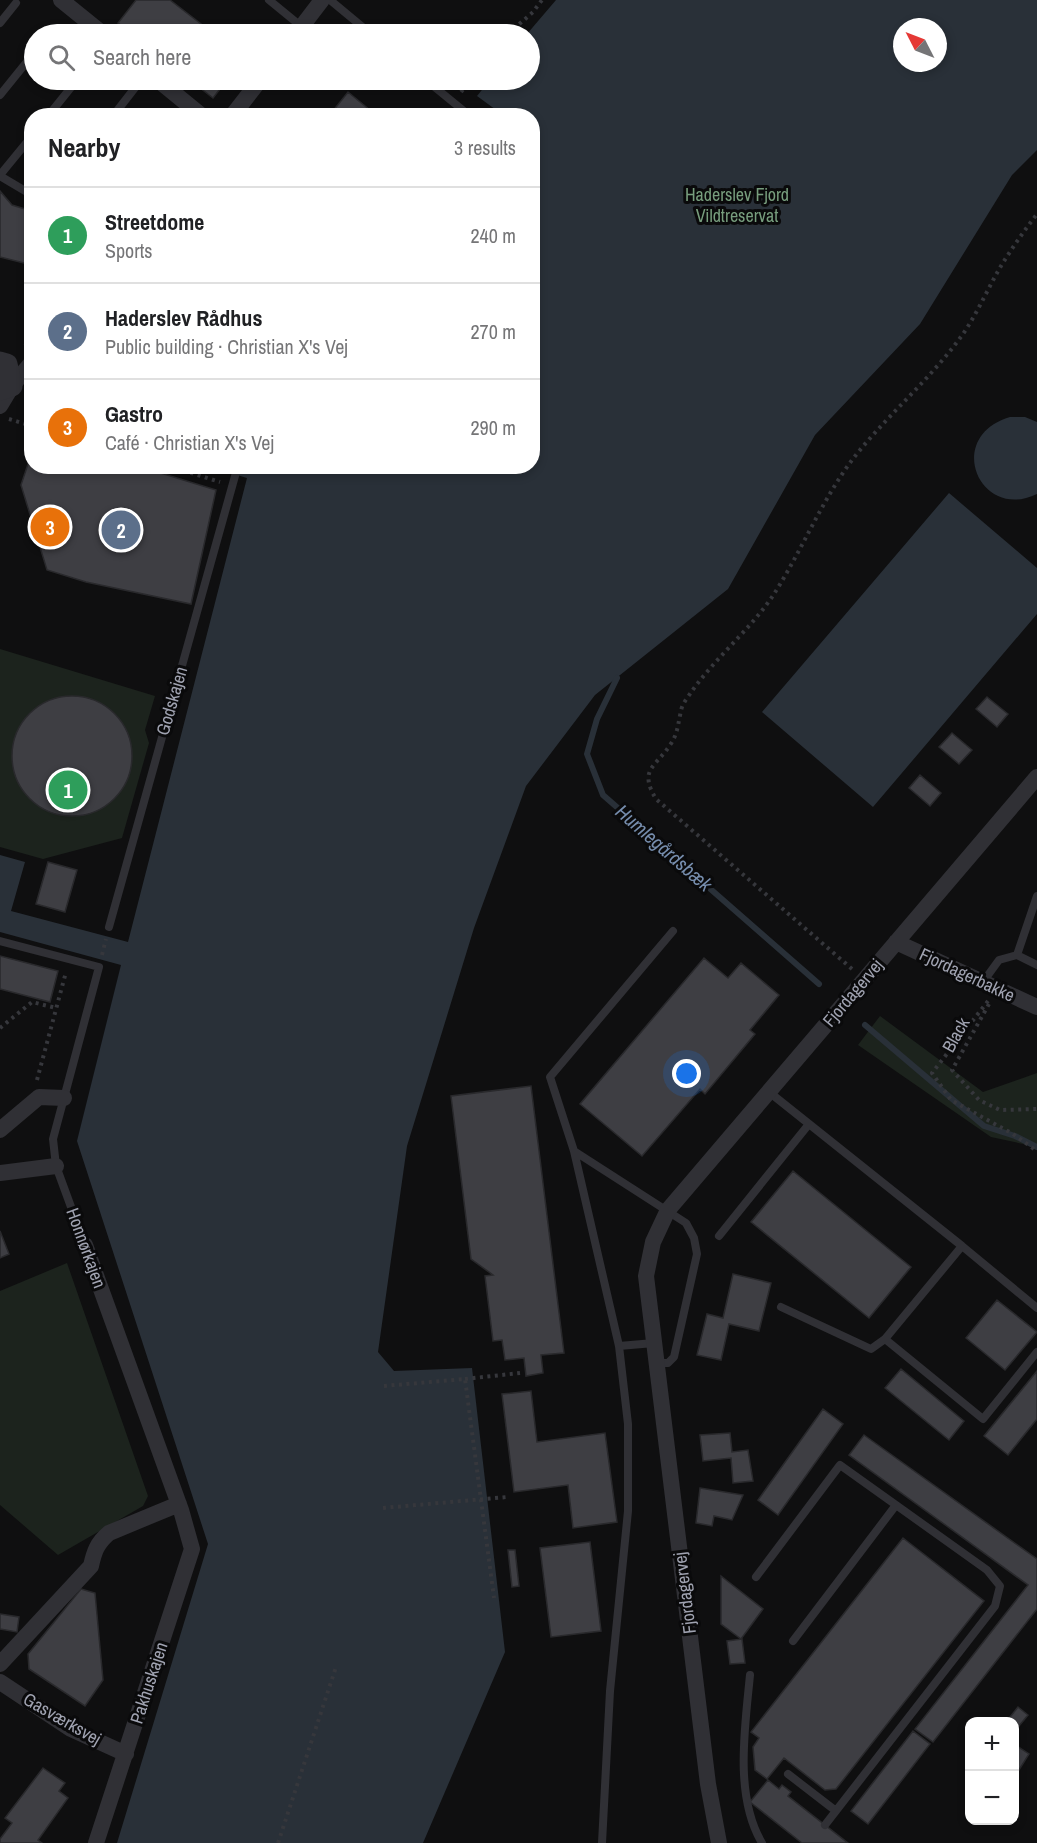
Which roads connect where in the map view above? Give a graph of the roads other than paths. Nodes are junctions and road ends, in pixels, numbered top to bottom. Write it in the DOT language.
graph roads {
  1 [pos="61,0"];
  2 [pos="269,0"];
  3 [pos="322,0"];
  4 [pos="330,0"];
  5 [pos="16,3"];
  6 [pos="0,23"];
  7 [pos="91,24"];
  8 [pos="292,24"];
  9 [pos="304,24"];
  10 [pos="359,24"];
  11 [pos="24,65"];
  12 [pos="68,90"];
  13 [pos="133,90"];
  14 [pos="170,90"];
  15 [pos="252,90"];
  16 [pos="438,90"];
  17 [pos="0,96"];
  18 [pos="54,108"];
  19 [pos="119,108"];
  20 [pos="192,108"];
  21 [pos="238,108"];
  22 [pos="460,108"];
  23 [pos="24,146"];
  24 [pos="0,175"];
  25 [pos="24,190"];
  26 [pos="0,362"];
  27 [pos="24,370"];
  28 [pos="6,388"];
  29 [pos="0,406"];
  30 [pos="233,481"];
  31 [pos="1037,777"];
  32 [pos="1037,896"];
  33 [pos="109,927"];
  34 [pos="673,931"];
  35 [pos="0,940"];
  36 [pos="896,942"];
  37 [pos="1017,955"];
  38 [pos="1037,965"];
  39 [pos="990,985"];
  40 [pos="1037,1007"];
  41 [pos="770,1092"];
  42 [pos="64,1098"];
  43 [pos="808,1124"];
  44 [pos="0,1130"];
  45 [pos="574,1150"];
  46 [pos="56,1166"];
  47 [pos="0,1173"];
  48 [pos="669,1210"];
  49 [pos="719,1236"];
  50 [pos="85,1245"];
  51 [pos="962,1246"];
  52 [pos="781,1307"];
  53 [pos="1037,1308"];
  54 [pos="885,1340"];
  55 [pos="654,1343"];
  56 [pos="619,1346"];
  57 [pos="1037,1352"];
  58 [pos="657,1363"];
  59 [pos="179,1504"];
  60 [pos="896,1505"];
  61 [pos="185,1522"];
  62 [pos="756,1577"];
  63 [pos="793,1641"];
  64 [pos="0,1664"];
  65 [pos="750,1675"];
  66 [pos="0,1682"];
  67 [pos="126,1754"];
  68 [pos="788,1774"];
  69 [pos="836,1811"];
  70 [pos="825,1825"];
  71 [pos="96,1843"];
  72 [pos="602,1843"];
  73 [pos="719,1843"];
  74 [pos="762,1843"];
  1 -- 7 [label="street"];
  2 -- 8 [label="lane"];
  3 -- 9 [label="street"];
  4 -- 10 [label="lane"];
  5 -- 6 [label="lane"];
  11 -- 17 [label="lane"];
  12 -- 18 [label="lane"];
  13 -- 19 [label="lane"];
  14 -- 20 [label="street"];
  15 -- 21 [label="street"];
  16 -- 22 [label="lane"];
  23 -- 24 [label="lane"];
  24 -- 25 [label="lane"];
  26 -- 28 [label="street"];
  27 -- 28 [label="street"];
  28 -- 29 [label="street"];
  30 -- 33 [label="lane, Godskajen"];
  31 -- 36 [label="street, Fjordagervej"];
  32 -- 37 [label="lane"];
  34 -- 45 [label="lane"];
  35 -- 42 [label="lane, Honnørkajen"];
  36 -- 39 [label="street, Fjordagerbakke"];
  36 -- 41 [label="street, Fjordagervej"];
  37 -- 38 [label="lane"];
  37 -- 39 [label="lane"];
  39 -- 40 [label="street, Fjordagerbakke"];
  41 -- 43 [label="lane"];
  41 -- 48 [label="street, Fjordagervej"];
  42 -- 44 [label="street"];
  42 -- 46 [label="lane, Honnørkajen"];
  43 -- 49 [label="lane"];
  43 -- 51 [label="lane"];
  45 -- 48 [label="lane"];
  45 -- 56 [label="lane"];
  46 -- 47 [label="street"];
  46 -- 50 [label="lane, Honnørkajen"];
  48 -- 55 [label="street, Fjordagervej"];
  48 -- 58 [label="lane"];
  50 -- 59 [label="street, Honnørkajen"];
  51 -- 53 [label="lane"];
  51 -- 54 [label="lane"];
  52 -- 54 [label="lane"];
  54 -- 57 [label="lane"];
  55 -- 56 [label="lane"];
  55 -- 58 [label="street, Fjordagervej"];
  56 -- 72 [label="lane"];
  58 -- 73 [label="street, Fjordagervej"];
  59 -- 61 [label="street, Honnørkajen"];
  59 -- 64 [label="street"];
  60 -- 62 [label="lane"];
  60 -- 63 [label="lane"];
  60 -- 69 [label="lane"];
  61 -- 67 [label="street, Pakhuskajen"];
  65 -- 74 [label="lane"];
  66 -- 67 [label="street, Gasværksvej"];
  67 -- 71 [label="street, Pakhuskajen"];
  68 -- 69 [label="lane"];
  69 -- 70 [label="lane"];
}
